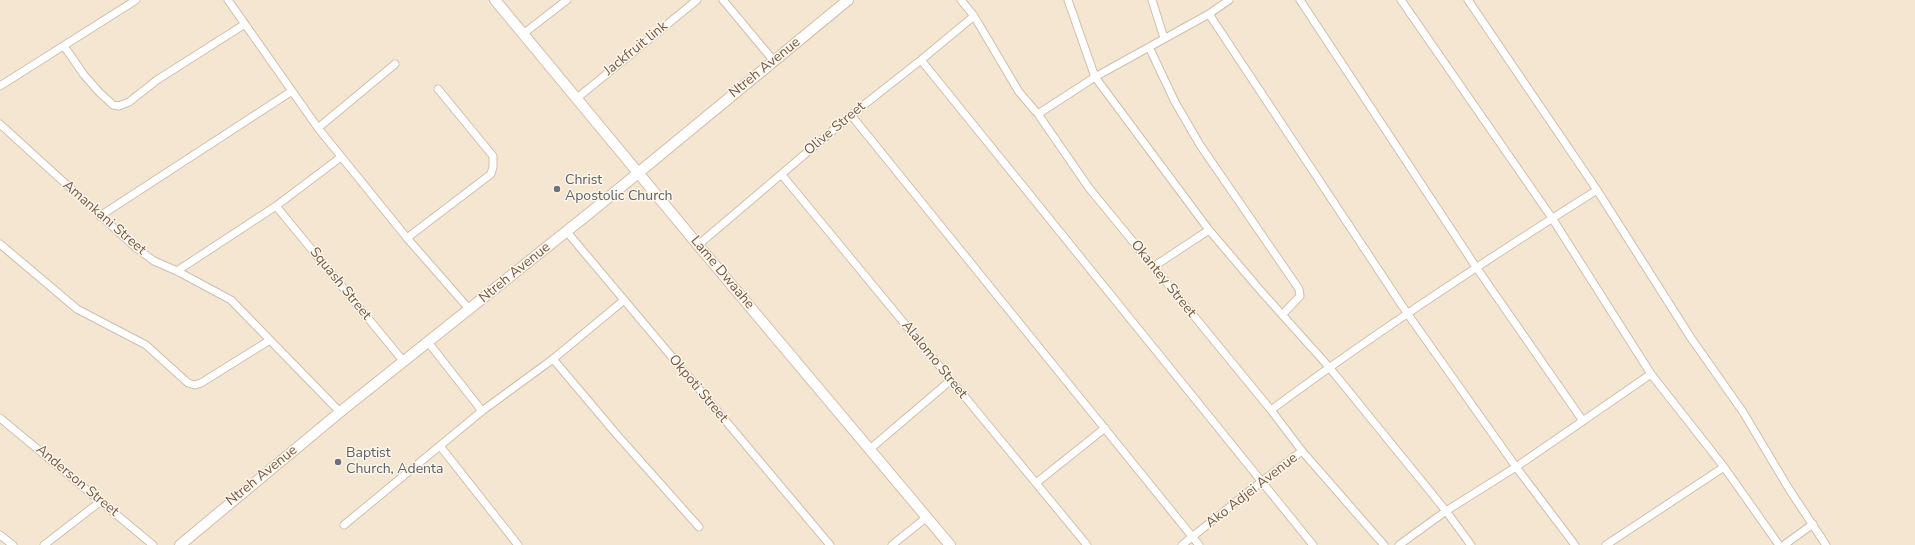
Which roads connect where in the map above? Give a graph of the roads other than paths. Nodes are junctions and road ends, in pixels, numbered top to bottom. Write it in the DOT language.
graph roads {
  1 [pos="136,0"];
  2 [pos="228,0"];
  3 [pos="495,0"];
  4 [pos="567,0"];
  5 [pos="697,0"];
  6 [pos="723,0"];
  7 [pos="848,0"];
  8 [pos="960,0"];
  9 [pos="1068,0"];
  10 [pos="1152,0"];
  11 [pos="1229,0"];
  12 [pos="1300,0"];
  13 [pos="1401,0"];
  14 [pos="1468,0"];
  15 [pos="1209,14"];
  16 [pos="974,16"];
  17 [pos="245,24"];
  18 [pos="524,34"];
  19 [pos="1164,38"];
  20 [pos="64,46"];
  21 [pos="1149,47"];
  22 [pos="773,60"];
  23 [pos="921,60"];
  24 [pos="395,64"];
  25 [pos="1095,77"];
  26 [pos="0,86"];
  27 [pos="438,89"];
  28 [pos="292,91"];
  29 [pos="576,99"];
  30 [pos="1038,114"];
  31 [pos="851,115"];
  32 [pos="0,124"];
  33 [pos="318,128"];
  34 [pos="342,157"];
  35 [pos="638,172"];
  36 [pos="782,175"];
  37 [pos="1597,190"];
  38 [pos="276,206"];
  39 [pos="100,216"];
  40 [pos="1552,218"];
  41 [pos="1209,230"];
  42 [pos="566,232"];
  43 [pos="407,238"];
  44 [pos="0,244"];
  45 [pos="698,245"];
  46 [pos="1153,267"];
  47 [pos="1476,267"];
  48 [pos="177,270"];
  49 [pos="623,301"];
  50 [pos="470,310"];
  51 [pos="1407,313"];
  52 [pos="1283,314"];
  53 [pos="270,340"];
  54 [pos="428,342"];
  55 [pos="552,359"];
  56 [pos="404,362"];
  57 [pos="1329,367"];
  58 [pos="1651,374"];
  59 [pos="951,380"];
  60 [pos="1271,410"];
  61 [pos="482,411"];
  62 [pos="340,412"];
  63 [pos="0,418"];
  64 [pos="1583,421"];
  65 [pos="1105,428"];
  66 [pos="440,446"];
  67 [pos="870,449"];
  68 [pos="1302,451"];
  69 [pos="1516,467"];
  70 [pos="1724,467"];
  71 [pos="1261,482"];
  72 [pos="1036,483"];
  73 [pos="101,501"];
  74 [pos="1446,511"];
  75 [pos="927,517"];
  76 [pos="1813,524"];
  77 [pos="344,525"];
  78 [pos="699,527"];
  79 [pos="0,535"];
  80 [pos="1192,537"];
  81 [pos="13,545"];
  82 [pos="44,545"];
  83 [pos="153,545"];
  84 [pos="180,545"];
  85 [pos="518,545"];
  86 [pos="830,545"];
  87 [pos="892,545"];
  88 [pos="950,545"];
  89 [pos="1087,545"];
  90 [pos="1182,545"];
  91 [pos="1199,545"];
  92 [pos="1313,545"];
  93 [pos="1384,545"];
  94 [pos="1399,545"];
  95 [pos="1471,545"];
  96 [pos="1575,545"];
  97 [pos="1606,545"];
  98 [pos="1779,545"];
  99 [pos="1784,545"];
  100 [pos="1826,545"];
  1 -- 20 [label="street"];
  2 -- 17 [label="street"];
  3 -- 18 [label="street, Lame Dwaahe"];
  4 -- 18 [label="street"];
  5 -- 29 [label="street, Jackfruit link"];
  6 -- 22 [label="street"];
  7 -- 22 [label="street, Ntreh Avenue"];
  8 -- 16 [label="street, Okantey Street"];
  9 -- 25 [label="street"];
  10 -- 19 [label="street"];
  11 -- 15 [label="street"];
  12 -- 47 [label="street"];
  13 -- 40 [label="street"];
  14 -- 37 [label="street"];
  15 -- 19 [label="street"];
  15 -- 51 [label="street"];
  16 -- 23 [label="street, Olive Street"];
  16 -- 30 [label="street, Okantey Street"];
  17 -- 20 [label="street"];
  17 -- 28 [label="street"];
  18 -- 29 [label="street, Lame Dwaahe"];
  19 -- 21 [label="street"];
  20 -- 26 [label="street"];
  21 -- 25 [label="street"];
  21 -- 52 [label="street"];
  22 -- 35 [label="street, Ntreh Avenue"];
  23 -- 31 [label="street, Olive Street"];
  23 -- 71 [label="street"];
  24 -- 33 [label="street"];
  25 -- 30 [label="street"];
  25 -- 41 [label="street"];
  27 -- 43 [label="street"];
  28 -- 33 [label="street"];
  28 -- 39 [label="street"];
  29 -- 35 [label="street, Lame Dwaahe"];
  30 -- 46 [label="street, Okantey Street"];
  31 -- 36 [label="street, Olive Street"];
  31 -- 65 [label="street"];
  32 -- 39 [label="street, Amankani Street"];
  33 -- 34 [label="street"];
  34 -- 38 [label="street"];
  34 -- 43 [label="street"];
  35 -- 42 [label="street, Ntreh Avenue"];
  35 -- 45 [label="street, Lame Dwaahe"];
  36 -- 45 [label="street, Olive Street"];
  36 -- 59 [label="street, Alalomo Street"];
  37 -- 40 [label="street"];
  37 -- 76 [label="street"];
  38 -- 48 [label="street"];
  38 -- 56 [label="street, Squash Street"];
  39 -- 48 [label="street, Amankani Street"];
  40 -- 47 [label="street"];
  40 -- 58 [label="street"];
  41 -- 46 [label="street"];
  41 -- 52 [label="street"];
  42 -- 49 [label="street, Okpoti Street"];
  42 -- 50 [label="street, Ntreh Avenue"];
  43 -- 50 [label="street"];
  44 -- 53 [label="street"];
  45 -- 67 [label="street, Lame Dwaahe"];
  46 -- 60 [label="street, Okantey Street"];
  47 -- 51 [label="street"];
  47 -- 64 [label="street"];
  48 -- 53 [label="street, Amankani Street"];
  49 -- 55 [label="street"];
  49 -- 86 [label="street, Okpoti Street"];
  50 -- 54 [label="street, Ntreh Avenue"];
  51 -- 57 [label="street"];
  51 -- 69 [label="street"];
  52 -- 57 [label="street"];
  53 -- 62 [label="street, Amankani Street"];
  54 -- 56 [label="street, Ntreh Avenue"];
  54 -- 61 [label="street"];
  55 -- 61 [label="street"];
  55 -- 78 [label="street"];
  56 -- 62 [label="street, Ntreh Avenue"];
  57 -- 60 [label="street"];
  57 -- 74 [label="street"];
  58 -- 64 [label="street"];
  58 -- 70 [label="street"];
  59 -- 67 [label="street"];
  59 -- 72 [label="street, Alalomo Street"];
  60 -- 68 [label="street, Okantey Street"];
  61 -- 66 [label="street"];
  62 -- 84 [label="street, Ntreh Avenue"];
  63 -- 73 [label="street, Anderson Street"];
  64 -- 69 [label="street"];
  65 -- 72 [label="street"];
  65 -- 80 [label="street"];
  66 -- 77 [label="street"];
  66 -- 85 [label="street"];
  67 -- 75 [label="street, Lame Dwaahe"];
  68 -- 71 [label="street, Ako Adjei Avenue"];
  68 -- 93 [label="street, Okantey Street"];
  69 -- 74 [label="street"];
  69 -- 96 [label="street"];
  70 -- 97 [label="street"];
  70 -- 98 [label="street"];
  71 -- 80 [label="street, Ako Adjei Avenue"];
  71 -- 92 [label="street"];
  72 -- 89 [label="street, Alalomo Street"];
  73 -- 82 [label="street"];
  73 -- 83 [label="street, Anderson Street"];
  74 -- 94 [label="street"];
  74 -- 95 [label="street"];
  75 -- 87 [label="street"];
  75 -- 88 [label="street, Lame Dwaahe"];
  76 -- 99 [label="street"];
  76 -- 100 [label="street"];
  79 -- 81 [label="street"];
  80 -- 90 [label="street, Ako Adjei Avenue"];
  80 -- 91 [label="street"];
}
